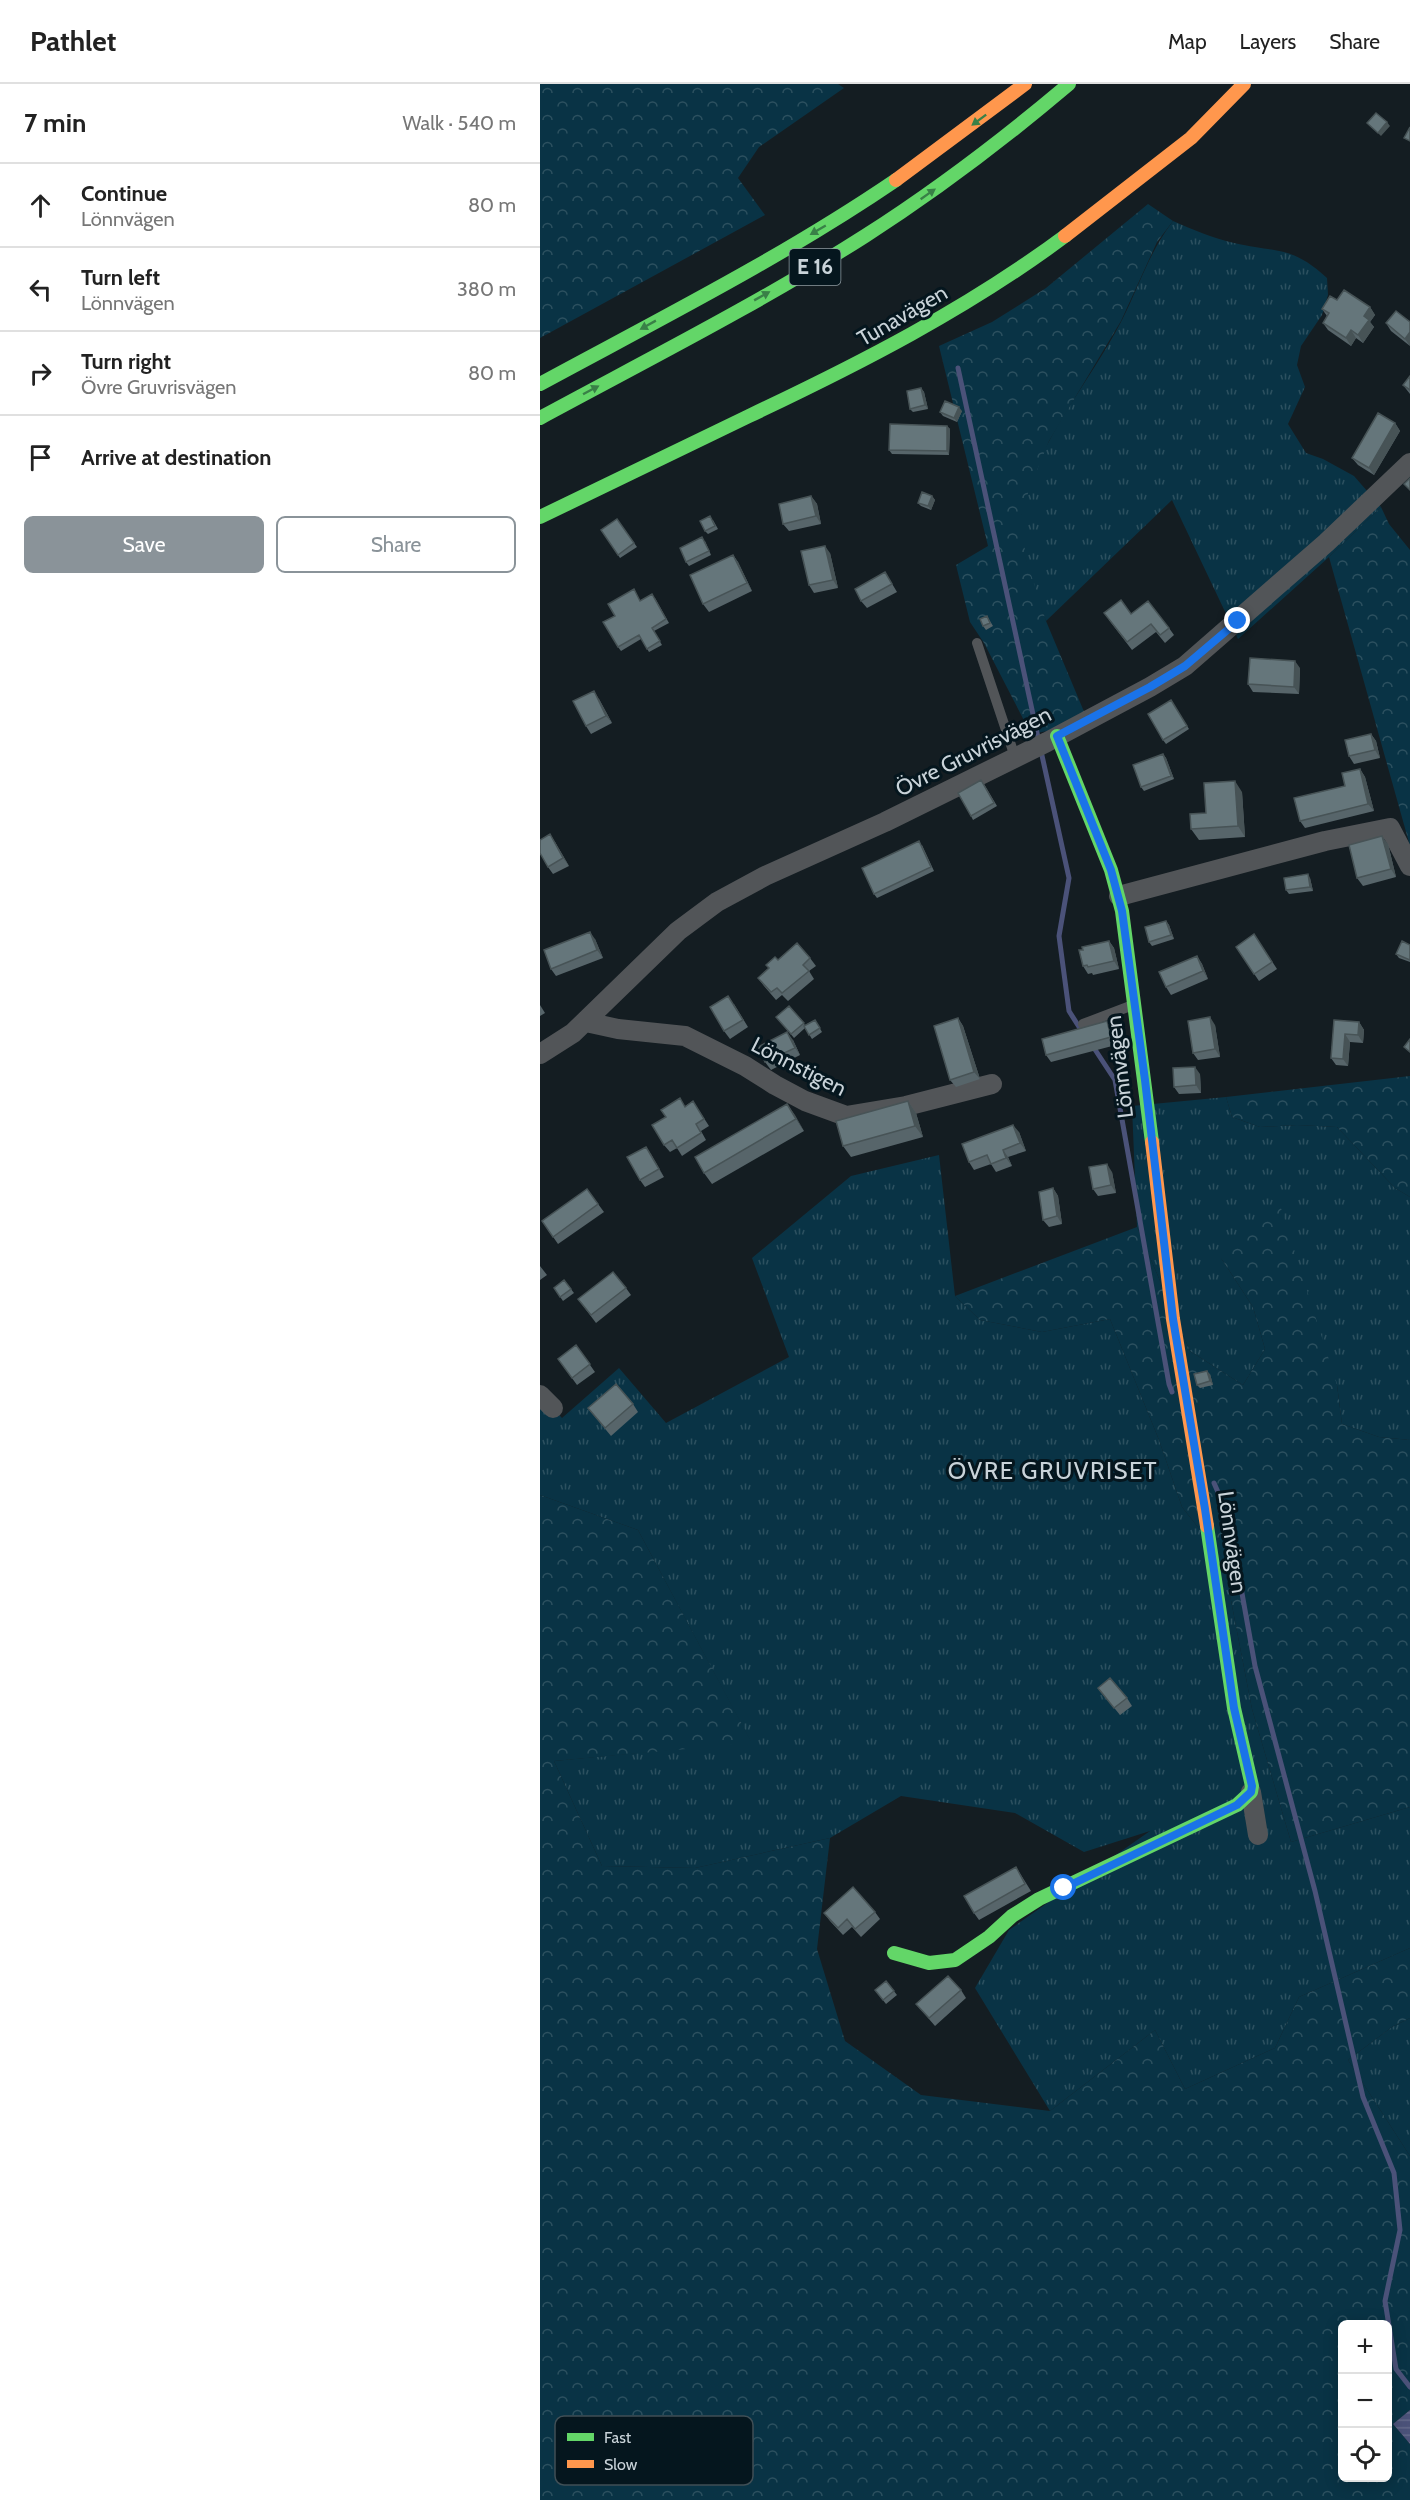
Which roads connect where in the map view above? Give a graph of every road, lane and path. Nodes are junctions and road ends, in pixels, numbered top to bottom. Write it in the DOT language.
graph roads {
  1 [pos="1025,84"];
  2 [pos="1070,84"];
  3 [pos="1244,84"];
  4 [pos="540,384"];
  5 [pos="540,418"];
  6 [pos="1410,463"];
  7 [pos="540,517"];
  8 [pos="977,643"];
  9 [pos="1046,742"];
  10 [pos="1015,757"];
  11 [pos="1410,866"];
  12 [pos="1119,896"];
  13 [pos="1136,1004"];
  14 [pos="586,1022"];
  15 [pos="1083,1024"];
  16 [pos="540,1053"];
  17 [pos="992,1084"];
  18 [pos="1251,1792"];
  19 [pos="1258,1835"];
  20 [pos="894,1953"];
  1 -- 4 [label="main road, E 16, one-way"];
  5 -- 2 [label="main road, E 16, one-way"];
  3 -- 7 [label="main road, Tunavägen"];
  6 -- 9 [label="street, Övre Gruvrisvägen"];
  8 -- 10 [label="lane"];
  9 -- 10 [label="street, Övre Gruvrisvägen"];
  9 -- 12 [label="main road, Lönnvägen"];
  10 -- 14 [label="street, Övre Gruvrisvägen"];
  11 -- 12 [label="street"];
  12 -- 13 [label="main road, Lönnvägen"];
  13 -- 15 [label="lane"];
  13 -- 18 [label="main road, Lönnvägen"];
  14 -- 16 [label="street, Övre Gruvrisvägen"];
  14 -- 17 [label="street, Lönnstigen"];
  18 -- 19 [label="street"];
  18 -- 20 [label="main road"];
}
